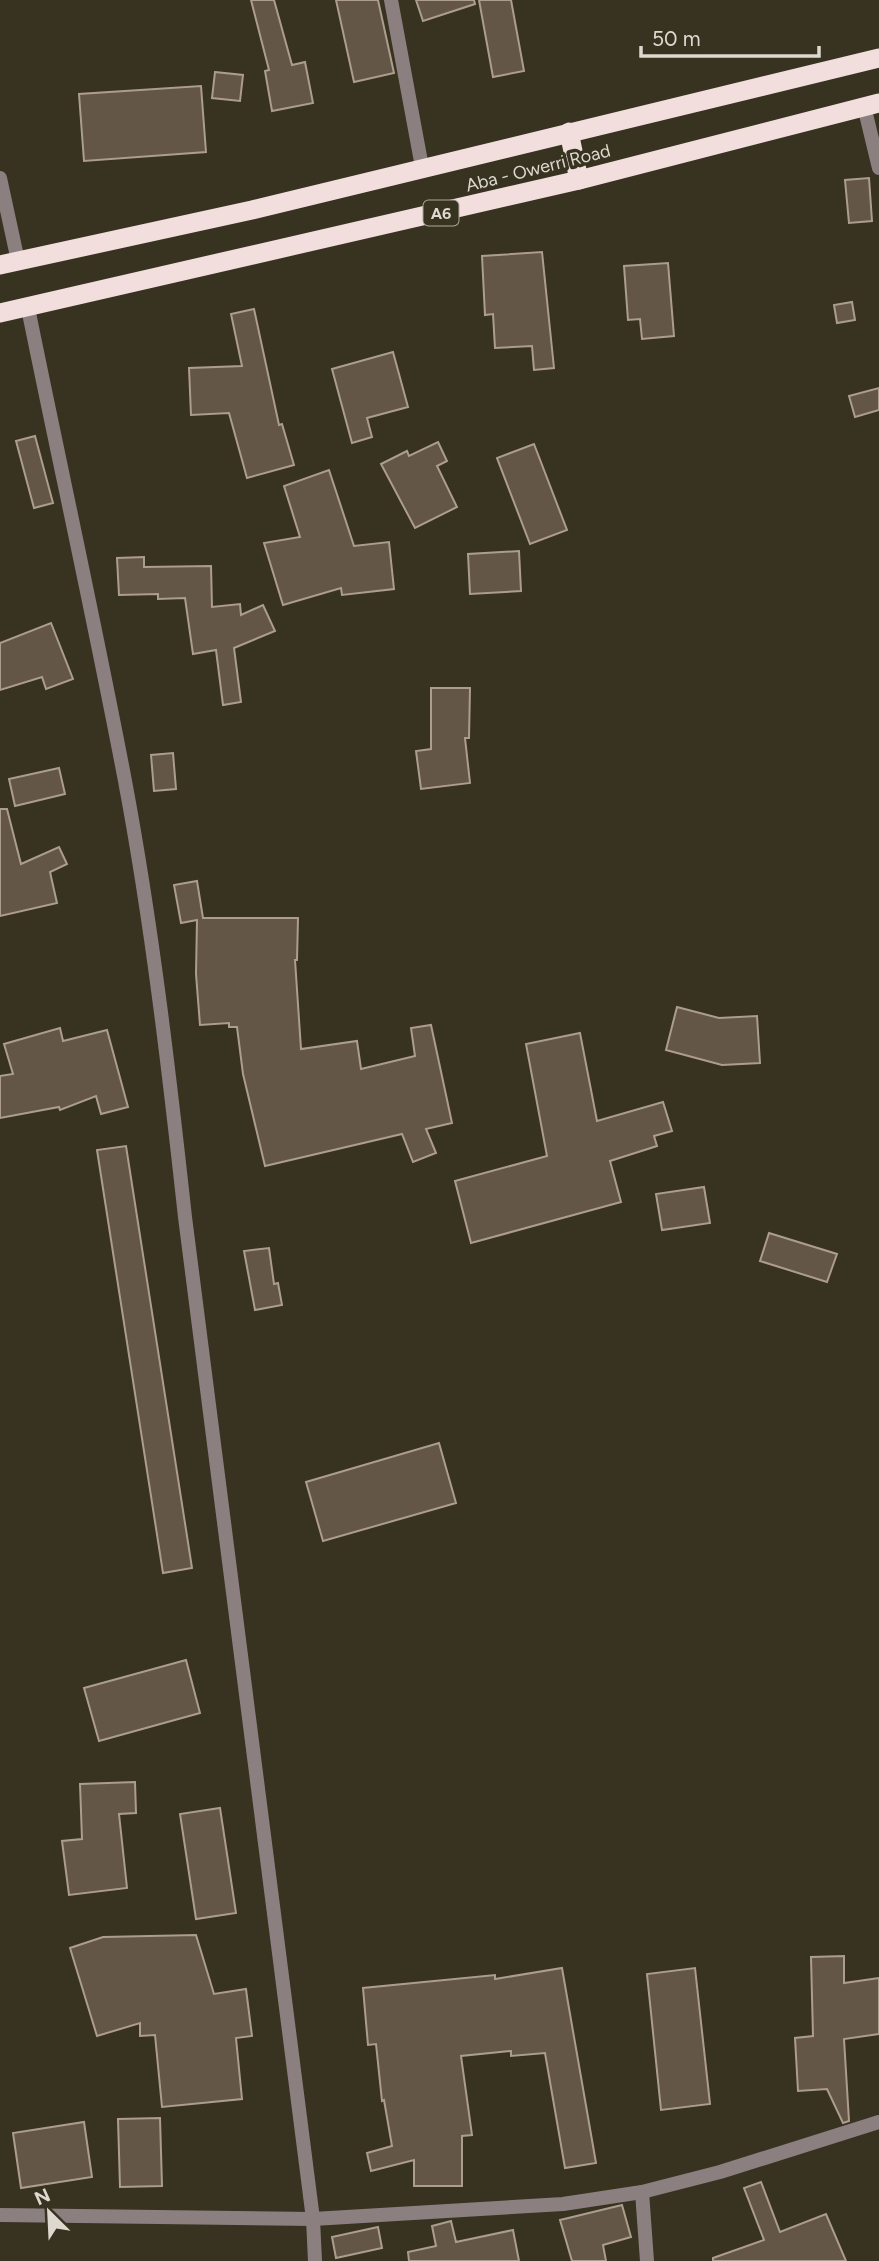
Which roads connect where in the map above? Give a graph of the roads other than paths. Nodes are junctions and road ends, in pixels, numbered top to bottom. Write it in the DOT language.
graph roads {
  1 [pos="391,0"];
  2 [pos="879,58"];
  3 [pos="872,104"];
  4 [pos="569,132"];
  5 [pos="422,167"];
  6 [pos="879,168"];
  7 [pos="0,178"];
  8 [pos="579,180"];
  9 [pos="9,263"];
  10 [pos="28,308"];
  11 [pos="0,313"];
  12 [pos="879,2122"];
  13 [pos="642,2192"];
  14 [pos="0,2215"];
  15 [pos="313,2219"];
  16 [pos="315,2261"];
  17 [pos="647,2261"];
  1 -- 5 [label="street"];
  2 -- 4 [label="highway, Aba - Owerri Road"];
  3 -- 6 [label="street"];
  3 -- 8 [label="highway, Aba - Owerri Road / A6"];
  4 -- 5 [label="highway, Aba - Owerri Road"];
  4 -- 8 [label="highway"];
  5 -- 9 [label="highway, Aba - Owerri Road"];
  7 -- 9 [label="street"];
  8 -- 10 [label="highway, Aba - Owerri Road / A6"];
  10 -- 11 [label="highway, Aba - Owerri Road / A6"];
  10 -- 15 [label="street"];
  12 -- 13 [label="street"];
  13 -- 15 [label="street"];
  13 -- 17 [label="street"];
  14 -- 15 [label="street"];
  15 -- 16 [label="street"];
}
